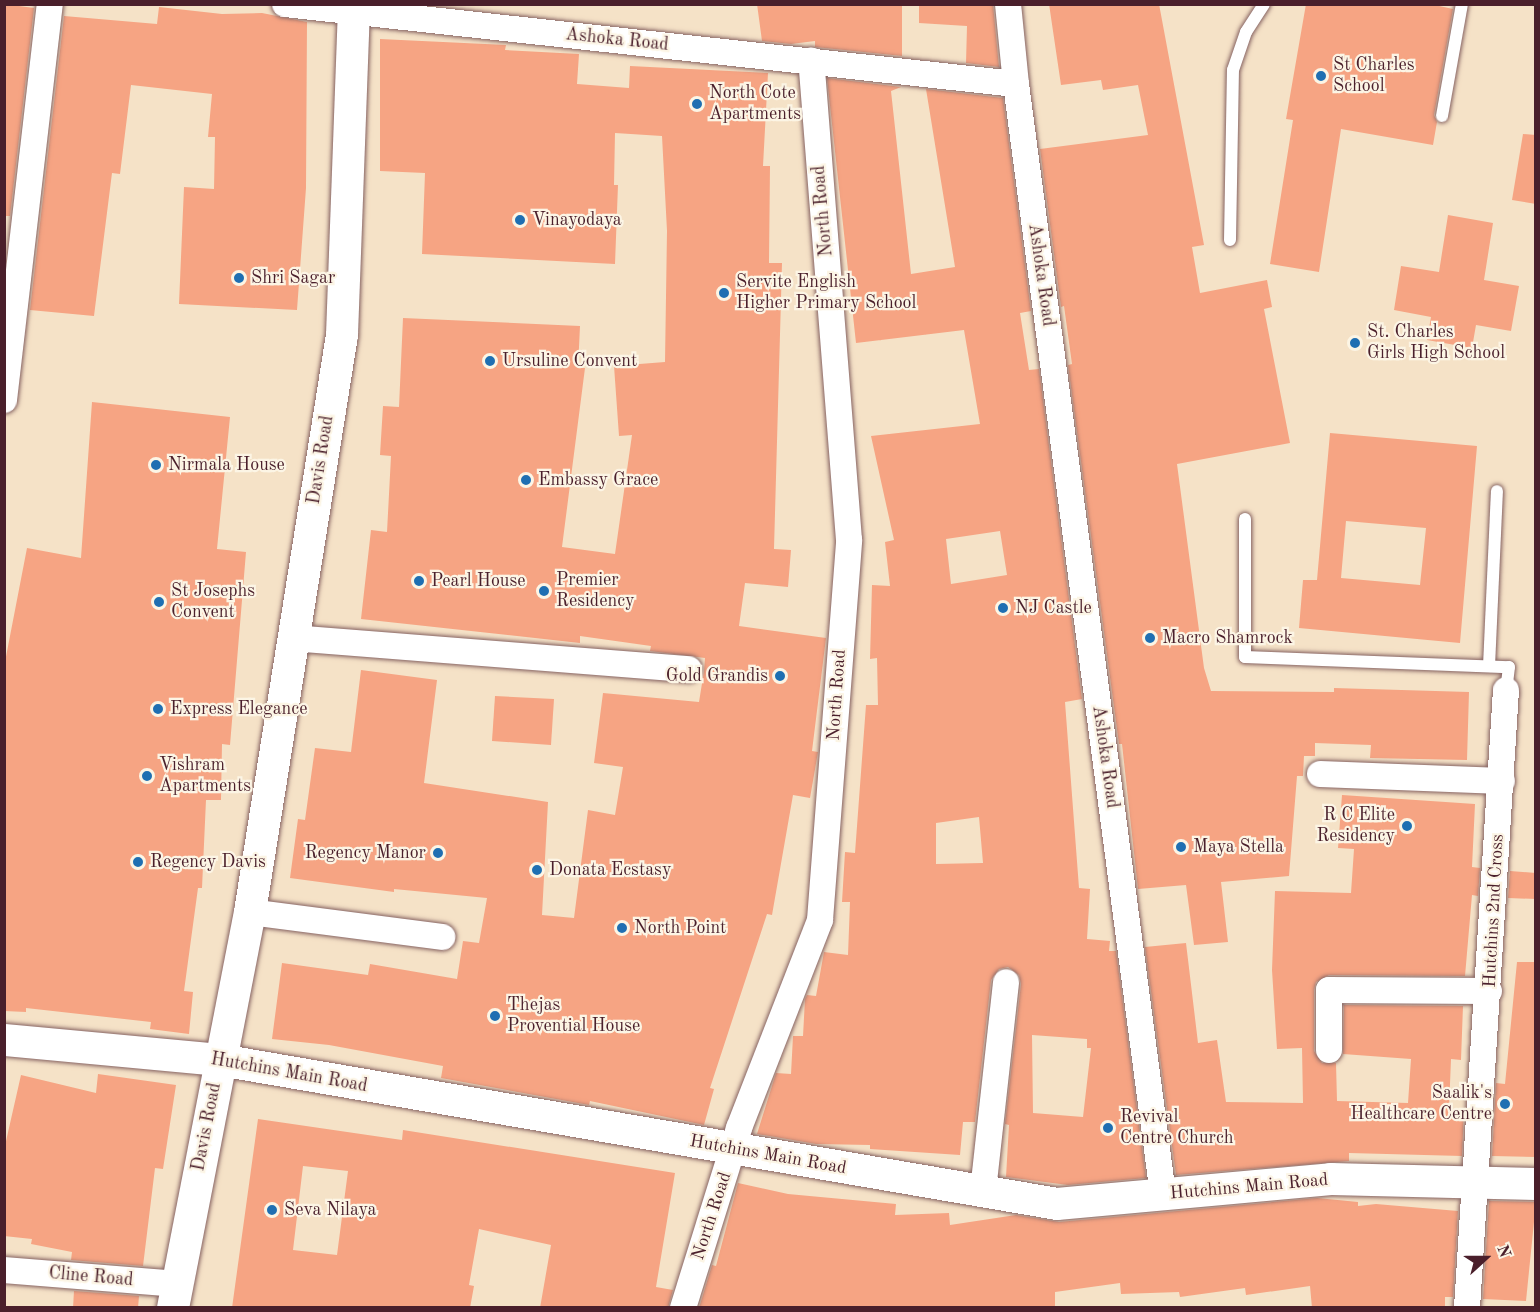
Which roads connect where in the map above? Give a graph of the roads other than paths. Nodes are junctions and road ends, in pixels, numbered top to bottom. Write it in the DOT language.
graph roads {
  1 [pos="50,4"];
  2 [pos="285,4"];
  3 [pos="1008,4"];
  4 [pos="1264,4"];
  5 [pos="1462,4"];
  6 [pos="354,8"];
  7 [pos="811,61"];
  8 [pos="1016,84"];
  9 [pos="1442,116"];
  10 [pos="1230,240"];
  11 [pos="4,400"];
  12 [pos="1497,491"];
  13 [pos="1245,519"];
  14 [pos="292,638"];
  15 [pos="1489,666"];
  16 [pos="689,669"];
  17 [pos="1506,690"];
  18 [pos="1320,774"];
  19 [pos="1502,781"];
  20 [pos="250,912"];
  21 [pos="442,938"];
  22 [pos="1006,982"];
  23 [pos="1489,991"];
  24 [pos="4,1041"];
  25 [pos="1329,1050"];
  26 [pos="220,1060"];
  27 [pos="733,1150"];
  28 [pos="1478,1183"];
  29 [pos="1536,1184"];
  30 [pos="983,1191"];
  31 [pos="1163,1194"];
  32 [pos="4,1270"];
  33 [pos="175,1296"];
  34 [pos="683,1308"];
  35 [pos="1467,1308"];
  1 -- 11 [label="street"];
  2 -- 6 [label="street, Ashoka Road"];
  3 -- 8 [label="street"];
  4 -- 10 [label="lane"];
  5 -- 9 [label="lane"];
  6 -- 7 [label="street, Ashoka Road"];
  6 -- 14 [label="street, Davis Road"];
  7 -- 8 [label="street, Ashoka Road"];
  7 -- 27 [label="street, North Road"];
  8 -- 31 [label="street, Ashoka Road"];
  12 -- 15 [label="lane"];
  13 -- 15 [label="lane, Hutchins 2nd Cross"];
  14 -- 16 [label="street"];
  14 -- 20 [label="street, Davis Road"];
  15 -- 17 [label="lane, Hutchins 2nd Cross"];
  17 -- 19 [label="street, Hutchins 2nd Cross"];
  18 -- 19 [label="street"];
  19 -- 23 [label="street, Hutchins 2nd Cross"];
  20 -- 21 [label="street"];
  20 -- 26 [label="street, Davis Road"];
  22 -- 30 [label="street"];
  23 -- 25 [label="street"];
  23 -- 28 [label="street, Hutchins 2nd Cross"];
  24 -- 26 [label="street, Hutchins Main Road"];
  26 -- 27 [label="street, Hutchins Main Road"];
  26 -- 33 [label="street, Davis Road"];
  27 -- 30 [label="street, Hutchins Main Road"];
  27 -- 34 [label="street, North Road"];
  28 -- 29 [label="street, Hutchins Main Road"];
  28 -- 31 [label="street, Hutchins Main Road"];
  28 -- 35 [label="street, Hutchins 2nd Cross"];
  30 -- 31 [label="street, Hutchins Main Road"];
  32 -- 33 [label="street, Cline Road"];
}
